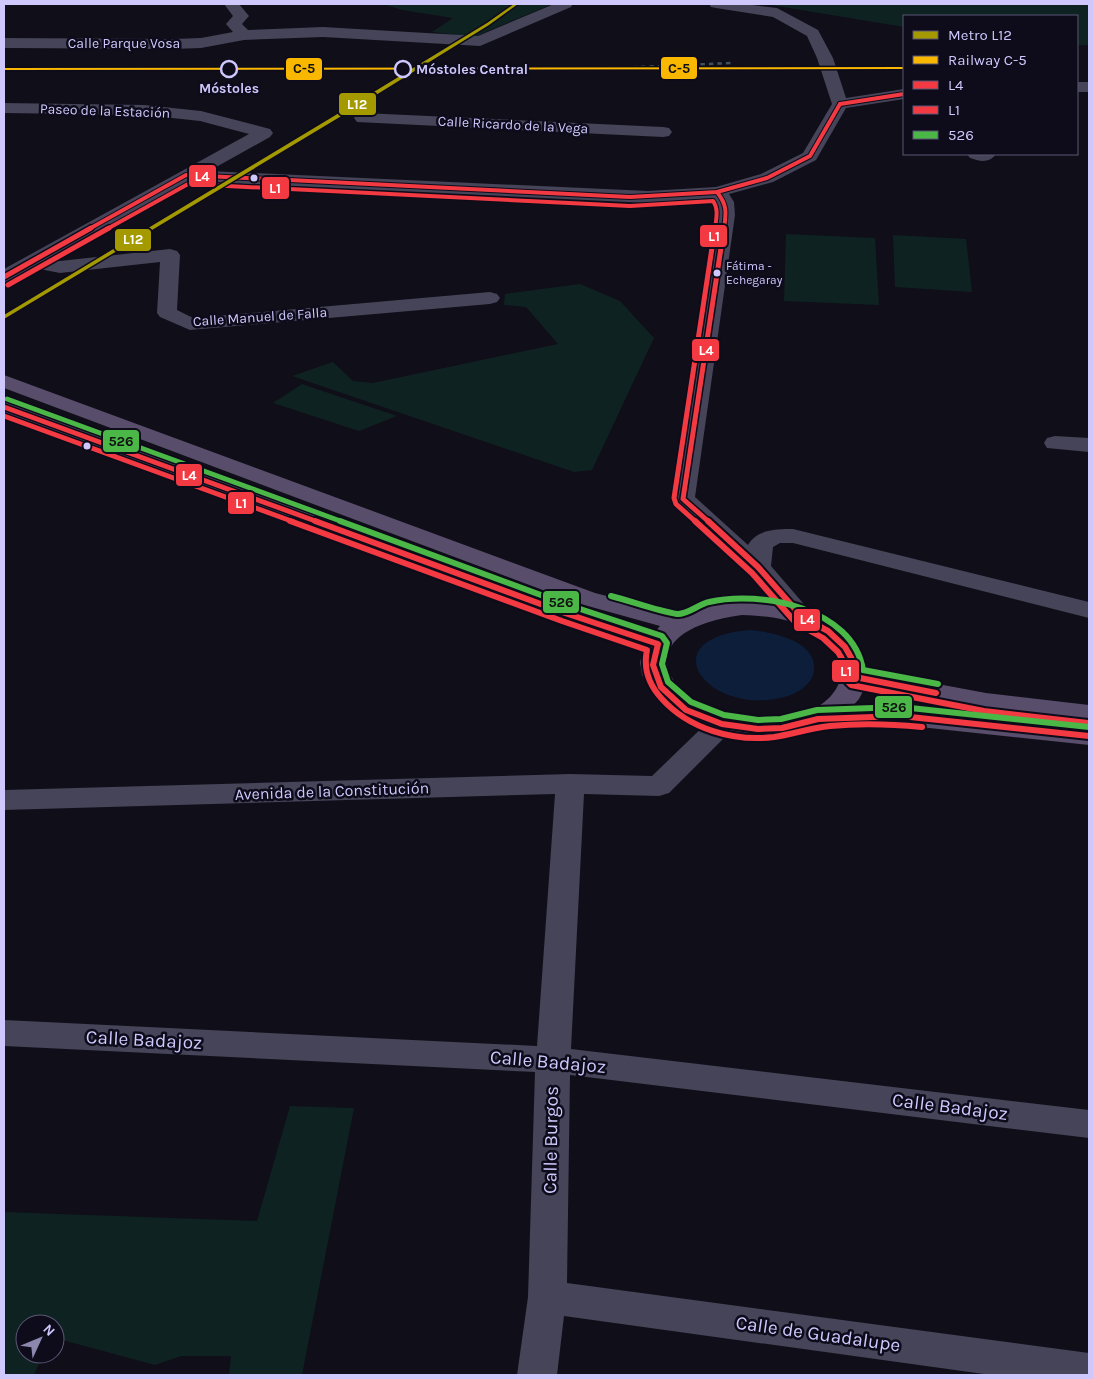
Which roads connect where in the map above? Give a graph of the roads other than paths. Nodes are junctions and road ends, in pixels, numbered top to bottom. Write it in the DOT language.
graph roads {
  1 [pos="231,4"];
  2 [pos="566,4"];
  3 [pos="716,4"];
  4 [pos="244,35"];
  5 [pos="4,43"];
  6 [pos="903,94"];
  7 [pos="840,104"];
  8 [pos="4,108"];
  9 [pos="363,118"];
  10 [pos="663,132"];
  11 [pos="186,176"];
  12 [pos="717,192"];
  13 [pos="33,262"];
  14 [pos="4,277"];
  15 [pos="490,298"];
  16 [pos="4,382"];
  17 [pos="4,407"];
  18 [pos="1055,443"];
  19 [pos="1089,445"];
  20 [pos="758,568"];
  21 [pos="1089,610"];
  22 [pos="802,617"];
  23 [pos="680,623"];
  24 [pos="658,644"];
  25 [pos="855,677"];
  26 [pos="1089,714"];
  27 [pos="818,718"];
  28 [pos="722,724"];
  29 [pos="1089,736"];
  30 [pos="570,784"];
  31 [pos="4,800"];
  32 [pos="4,1033"];
  33 [pos="553,1060"];
  34 [pos="1089,1124"];
  35 [pos="547,1298"];
  36 [pos="1089,1371"];
  37 [pos="537,1375"];
  1 -- 4 [label="street"];
  2 -- 4 [label="street, Calle Parque Vosa"];
  3 -- 7 [label="street"];
  4 -- 5 [label="street, Calle Parque Vosa"];
  6 -- 7 [label="street"];
  7 -- 12 [label="street"];
  8 -- 11 [label="street, Paseo de la Estación"];
  9 -- 10 [label="street, Calle Ricardo de la Vega"];
  11 -- 12 [label="street"];
  11 -- 13 [label="street"];
  12 -- 20 [label="street"];
  13 -- 14 [label="street"];
  13 -- 15 [label="street, Calle Manuel de Falla"];
  16 -- 23 [label="main road"];
  17 -- 24 [label="main road"];
  18 -- 19 [label="street"];
  20 -- 21 [label="street"];
  20 -- 22 [label="street"];
  22 -- 23 [label="main road"];
  22 -- 25 [label="main road"];
  23 -- 24 [label="main road"];
  24 -- 28 [label="main road"];
  25 -- 26 [label="main road"];
  25 -- 27 [label="main road"];
  27 -- 28 [label="main road"];
  27 -- 29 [label="main road"];
  28 -- 30 [label="street, Avenida de la Constitución"];
  30 -- 31 [label="street, Avenida de la Constitución"];
  30 -- 33 [label="street, Calle Burgos"];
  32 -- 33 [label="street, Calle Badajoz"];
  33 -- 34 [label="street, Calle Badajoz"];
  33 -- 35 [label="street, Calle Burgos"];
  35 -- 36 [label="street, Calle de Guadalupe"];
  35 -- 37 [label="street, Calle Burgos"];
}
